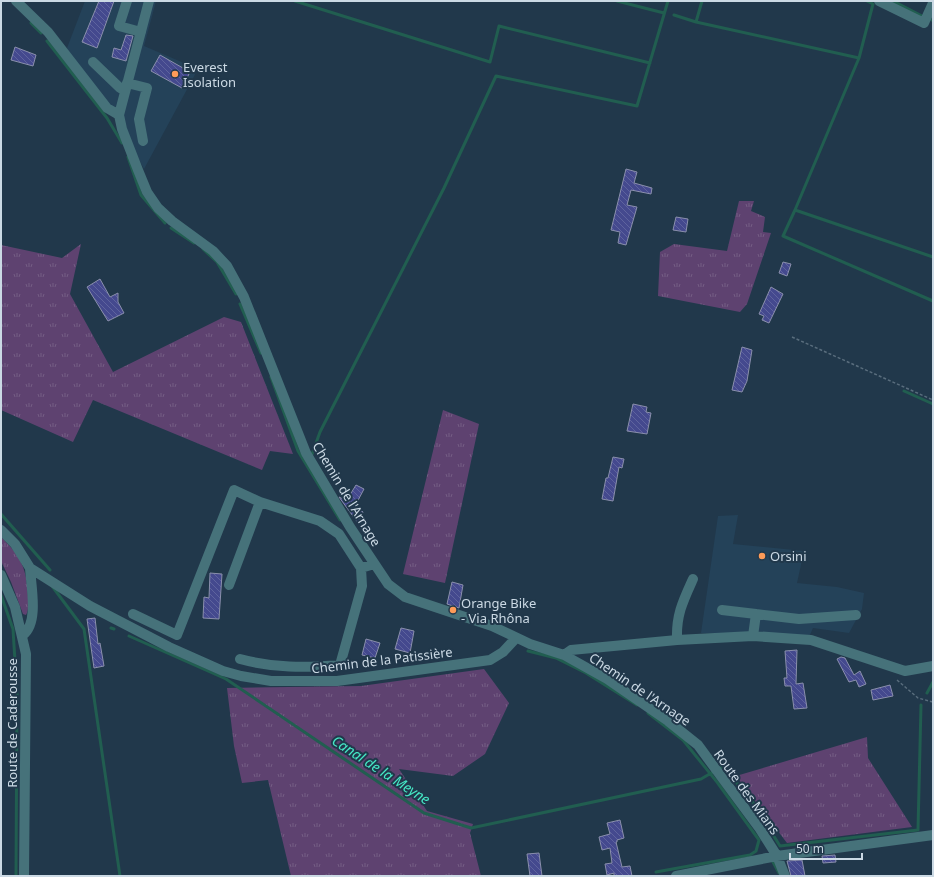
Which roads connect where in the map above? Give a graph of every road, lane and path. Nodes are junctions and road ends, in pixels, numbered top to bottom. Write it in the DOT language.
graph roads {
  1 [pos="16,1"];
  2 [pos="127,1"];
  3 [pos="150,1"];
  4 [pos="879,1"];
  5 [pos="933,3"];
  6 [pos="141,32"];
  7 [pos="93,62"];
  8 [pos="126,87"];
  9 [pos="119,115"];
  10 [pos="143,142"];
  11 [pos="792,337"];
  12 [pos="933,400"];
  13 [pos="260,502"];
  14 [pos="1,530"];
  15 [pos="374,564"];
  16 [pos="30,568"];
  17 [pos="361,568"];
  18 [pos="1,574"];
  19 [pos="693,579"];
  20 [pos="229,585"];
  21 [pos="722,610"];
  22 [pos="133,614"];
  23 [pos="756,614"];
  24 [pos="856,615"];
  25 [pos="23,635"];
  26 [pos="753,636"];
  27 [pos="516,638"];
  28 [pos="677,640"];
  29 [pos="564,655"];
  30 [pos="240,659"];
  31 [pos="933,666"];
  32 [pos="897,680"];
  33 [pos="933,702"];
  34 [pos="698,745"];
  35 [pos="933,835"];
  36 [pos="777,856"];
  37 [pos="24,876"];
  38 [pos="676,876"];
  39 [pos="785,876"];
  1 -- 9 [label="street"];
  2 -- 6 [label="street"];
  3 -- 6 [label="street"];
  4 -- 5 [label="street"];
  6 -- 8 [label="street"];
  7 -- 8 [label="street"];
  8 -- 9 [label="street"];
  8 -- 10 [label="street"];
  9 -- 15 [label="street, Chemin de l'Arnage"];
  11 -- 12 [label="path"];
  13 -- 17 [label="street"];
  13 -- 20 [label="street"];
  13 -- 22 [label="street"];
  14 -- 16 [label="street, Chemin de la Patissière"];
  15 -- 17 [label="street"];
  15 -- 27 [label="street, Chemin de l'Arnage"];
  16 -- 25 [label="street"];
  16 -- 27 [label="street, Chemin de la Patissière"];
  17 -- 30 [label="street"];
  18 -- 25 [label="street, Route de Caderousse"];
  19 -- 28 [label="street"];
  21 -- 23 [label="street"];
  23 -- 24 [label="street"];
  23 -- 26 [label="street"];
  25 -- 37 [label="street, Route de Caderousse"];
  26 -- 28 [label="street"];
  26 -- 31 [label="street"];
  27 -- 29 [label="street, Chemin de l'Arnage"];
  28 -- 29 [label="street"];
  29 -- 34 [label="street, Chemin de l'Arnage"];
  32 -- 33 [label="path"];
  34 -- 36 [label="street, Route des Mians"];
  35 -- 36 [label="street"];
  36 -- 38 [label="street"];
  36 -- 39 [label="street, Route des Mians"];
}
